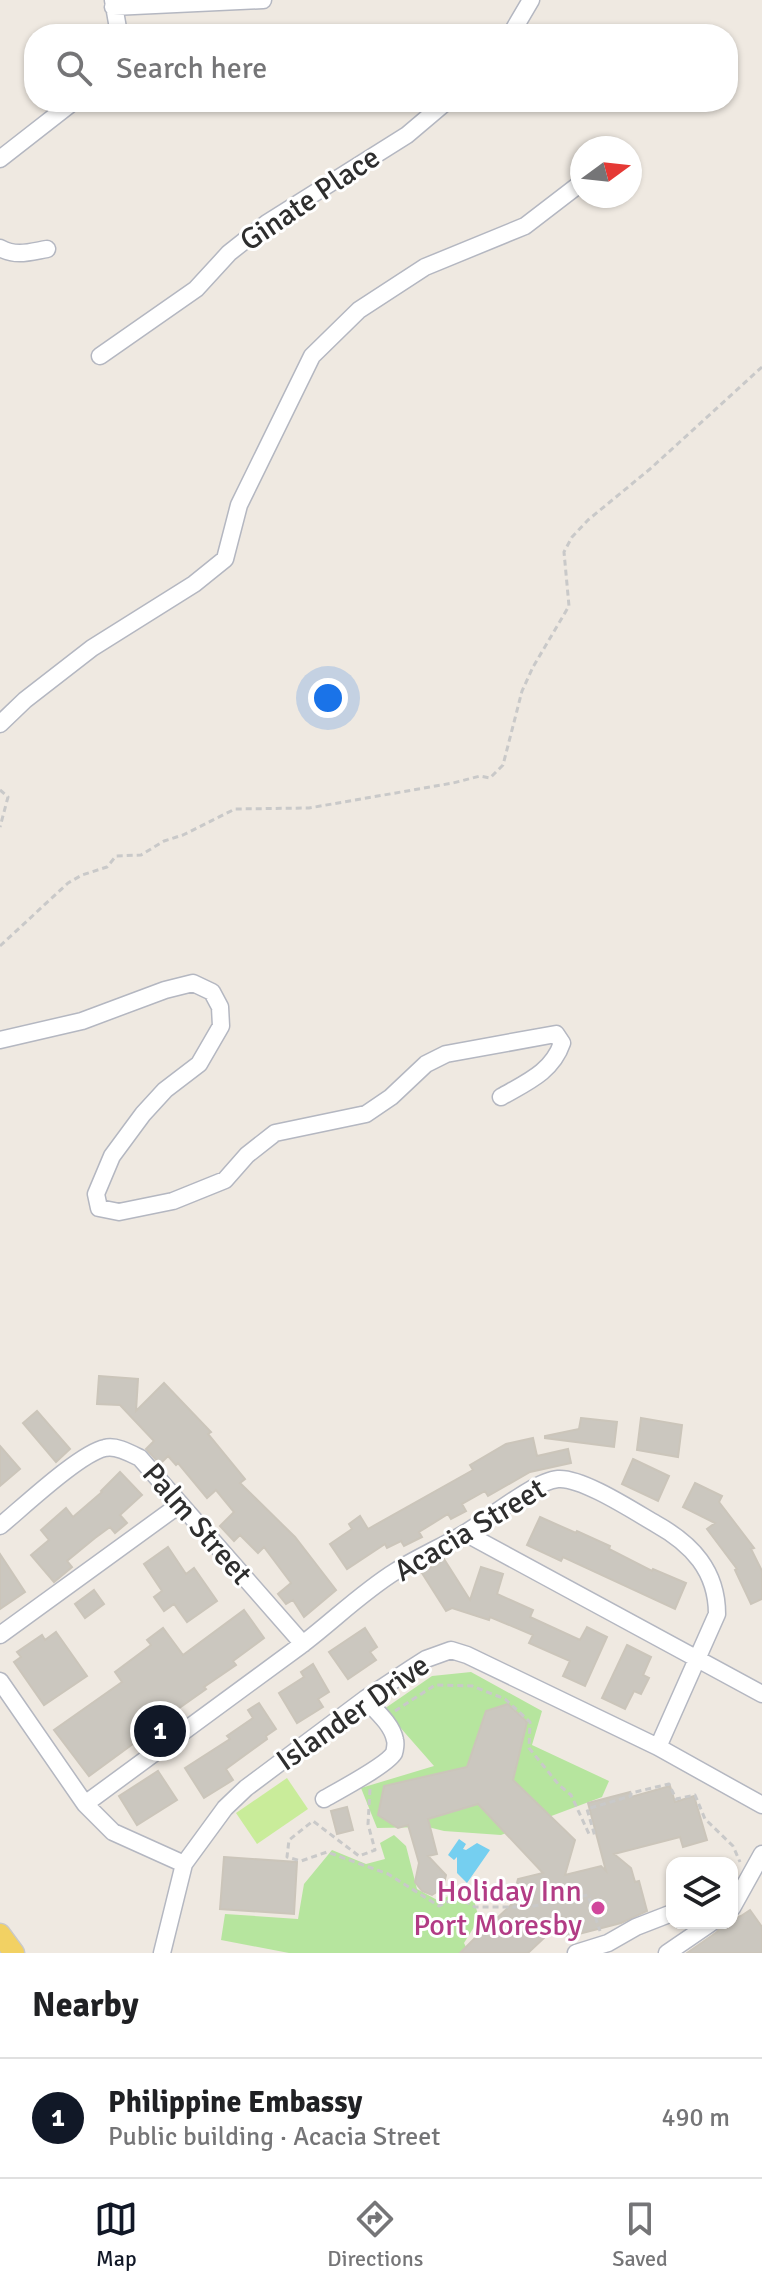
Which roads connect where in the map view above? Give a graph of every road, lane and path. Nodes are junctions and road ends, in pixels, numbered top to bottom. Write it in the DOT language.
graph roads {
  1 [pos="263,0"];
  2 [pos="531,0"];
  3 [pos="113,4"];
  4 [pos="117,24"];
  5 [pos="517,24"];
  6 [pos="60,112"];
  7 [pos="434,112"];
  8 [pos="0,159"];
  9 [pos="570,191"];
  10 [pos="0,248"];
  11 [pos="47,249"];
  12 [pos="100,356"];
  13 [pos="762,367"];
  14 [pos="0,724"];
  15 [pos="0,790"];
  16 [pos="0,827"];
  17 [pos="0,946"];
  18 [pos="0,1040"];
  19 [pos="501,1097"];
  20 [pos="179,1505"];
  21 [pos="0,1526"];
  22 [pos="465,1533"];
  23 [pos="0,1635"];
  24 [pos="303,1644"];
  25 [pos="697,1657"];
  26 [pos="0,1681"];
  27 [pos="762,1694"];
  28 [pos="365,1699"];
  29 [pos="392,1713"];
  30 [pos="658,1747"];
  31 [pos="370,1781"];
  32 [pos="324,1799"];
  33 [pos="85,1804"];
  34 [pos="762,1805"];
  35 [pos="762,1854"];
  36 [pos="184,1864"];
  37 [pos="741,1881"];
  38 [pos="666,1915"];
  39 [pos="702,1929"];
  40 [pos="0,1934"];
  41 [pos="603,1937"];
  42 [pos="14,1953"];
  43 [pos="162,1953"];
  44 [pos="576,1953"];
  45 [pos="667,1953"];
  1 -- 3 [label="street"];
  2 -- 5 [label="street"];
  3 -- 4 [label="street"];
  6 -- 8 [label="street"];
  7 -- 12 [label="street, Ginate Place"];
  9 -- 14 [label="street"];
  10 -- 11 [label="street"];
  13 -- 17 [label="path"];
  15 -- 16 [label="path"];
  18 -- 19 [label="street"];
  20 -- 21 [label="street, Palm Street"];
  20 -- 23 [label="street"];
  20 -- 24 [label="street, Palm Street"];
  22 -- 24 [label="street, Acacia Street"];
  22 -- 25 [label="street"];
  22 -- 25 [label="street, Acacia Street"];
  24 -- 33 [label="street, Acacia Street"];
  25 -- 27 [label="street"];
  25 -- 30 [label="street, Acacia Street"];
  26 -- 33 [label="street"];
  28 -- 30 [label="street, Islander Drive"];
  28 -- 32 [label="street"];
  28 -- 36 [label="street, Islander Drive"];
  29 -- 37 [label="path"];
  30 -- 34 [label="street, Islander Drive"];
  31 -- 41 [label="path"];
  33 -- 36 [label="street"];
  35 -- 37 [label="street"];
  36 -- 43 [label="street, Islander Drive"];
  38 -- 44 [label="street"];
  39 -- 45 [label="street"];
  40 -- 42 [label="main road"];
}
